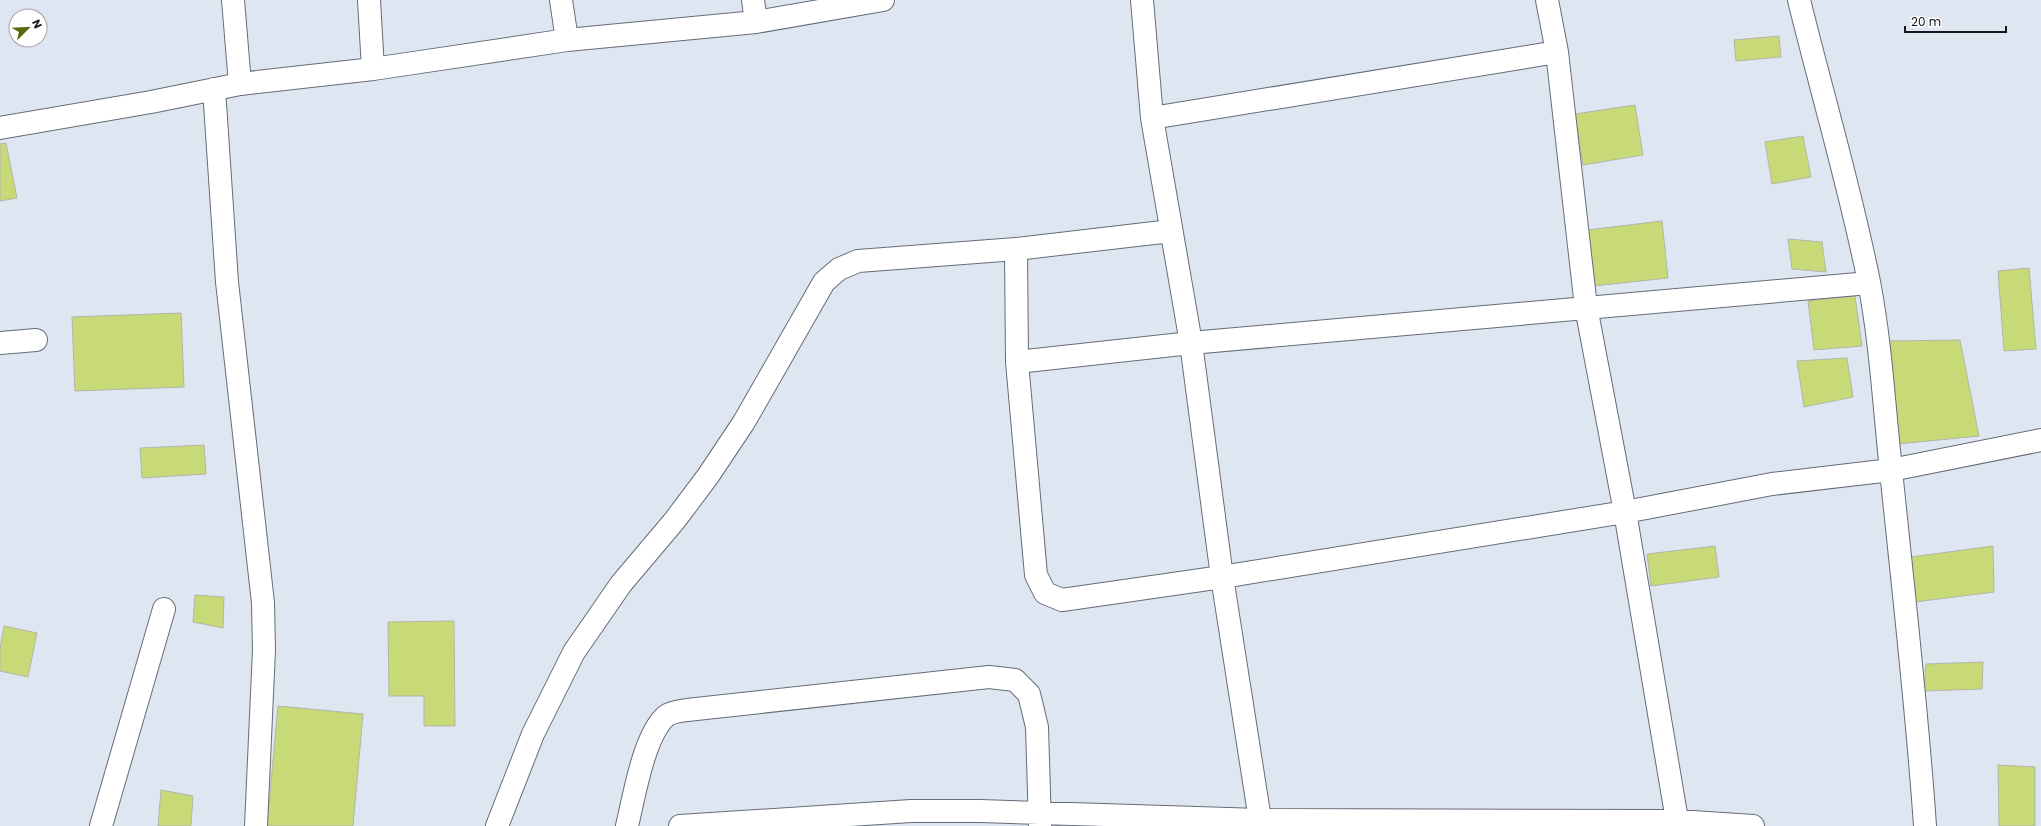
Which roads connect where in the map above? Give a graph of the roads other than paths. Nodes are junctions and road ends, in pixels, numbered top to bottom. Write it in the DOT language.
graph roads {
  1 [pos="233,0"];
  2 [pos="369,0"];
  3 [pos="561,0"];
  4 [pos="753,0"];
  5 [pos="883,0"];
  6 [pos="1142,0"];
  7 [pos="1547,0"];
  8 [pos="1799,0"];
  9 [pos="756,22"];
  10 [pos="567,40"];
  11 [pos="1557,52"];
  12 [pos="372,69"];
  13 [pos="240,84"];
  14 [pos="214,90"];
  15 [pos="1152,118"];
  16 [pos="0,128"];
  17 [pos="1171,232"];
  18 [pos="1016,249"];
  19 [pos="1869,283"];
  20 [pos="1586,307"];
  21 [pos="36,340"];
  22 [pos="1191,342"];
  23 [pos="0,343"];
  24 [pos="1017,362"];
  25 [pos="2041,440"];
  26 [pos="1891,470"];
  27 [pos="1625,512"];
  28 [pos="1222,577"];
  29 [pos="164,609"];
  30 [pos="908,819"];
  31 [pos="1040,819"];
  32 [pos="1260,823"];
  33 [pos="1677,824"];
  34 [pos="101,826"];
  35 [pos="256,826"];
  36 [pos="497,826"];
  37 [pos="627,826"];
  38 [pos="680,826"];
  39 [pos="1753,826"];
  40 [pos="1925,826"];
  1 -- 13 [label="street"];
  2 -- 12 [label="street"];
  3 -- 10 [label="street"];
  4 -- 9 [label="street"];
  5 -- 9 [label="street"];
  6 -- 15 [label="street"];
  7 -- 11 [label="street"];
  8 -- 19 [label="street"];
  9 -- 10 [label="street"];
  10 -- 12 [label="street"];
  11 -- 15 [label="street"];
  11 -- 20 [label="street"];
  12 -- 13 [label="street"];
  13 -- 14 [label="street"];
  14 -- 16 [label="street"];
  14 -- 35 [label="street"];
  15 -- 17 [label="street"];
  17 -- 18 [label="street"];
  17 -- 22 [label="street"];
  18 -- 24 [label="street"];
  18 -- 36 [label="street"];
  19 -- 20 [label="street"];
  19 -- 26 [label="street"];
  20 -- 22 [label="street"];
  20 -- 27 [label="street"];
  21 -- 23 [label="street"];
  22 -- 24 [label="street"];
  22 -- 28 [label="street"];
  24 -- 28 [label="street"];
  25 -- 26 [label="street"];
  26 -- 27 [label="street"];
  26 -- 40 [label="street"];
  27 -- 28 [label="street"];
  27 -- 33 [label="street"];
  28 -- 32 [label="street"];
  29 -- 34 [label="street"];
  30 -- 31 [label="street"];
  30 -- 38 [label="street"];
  31 -- 32 [label="street"];
  31 -- 37 [label="street"];
  32 -- 33 [label="street"];
  33 -- 39 [label="street"];
}
